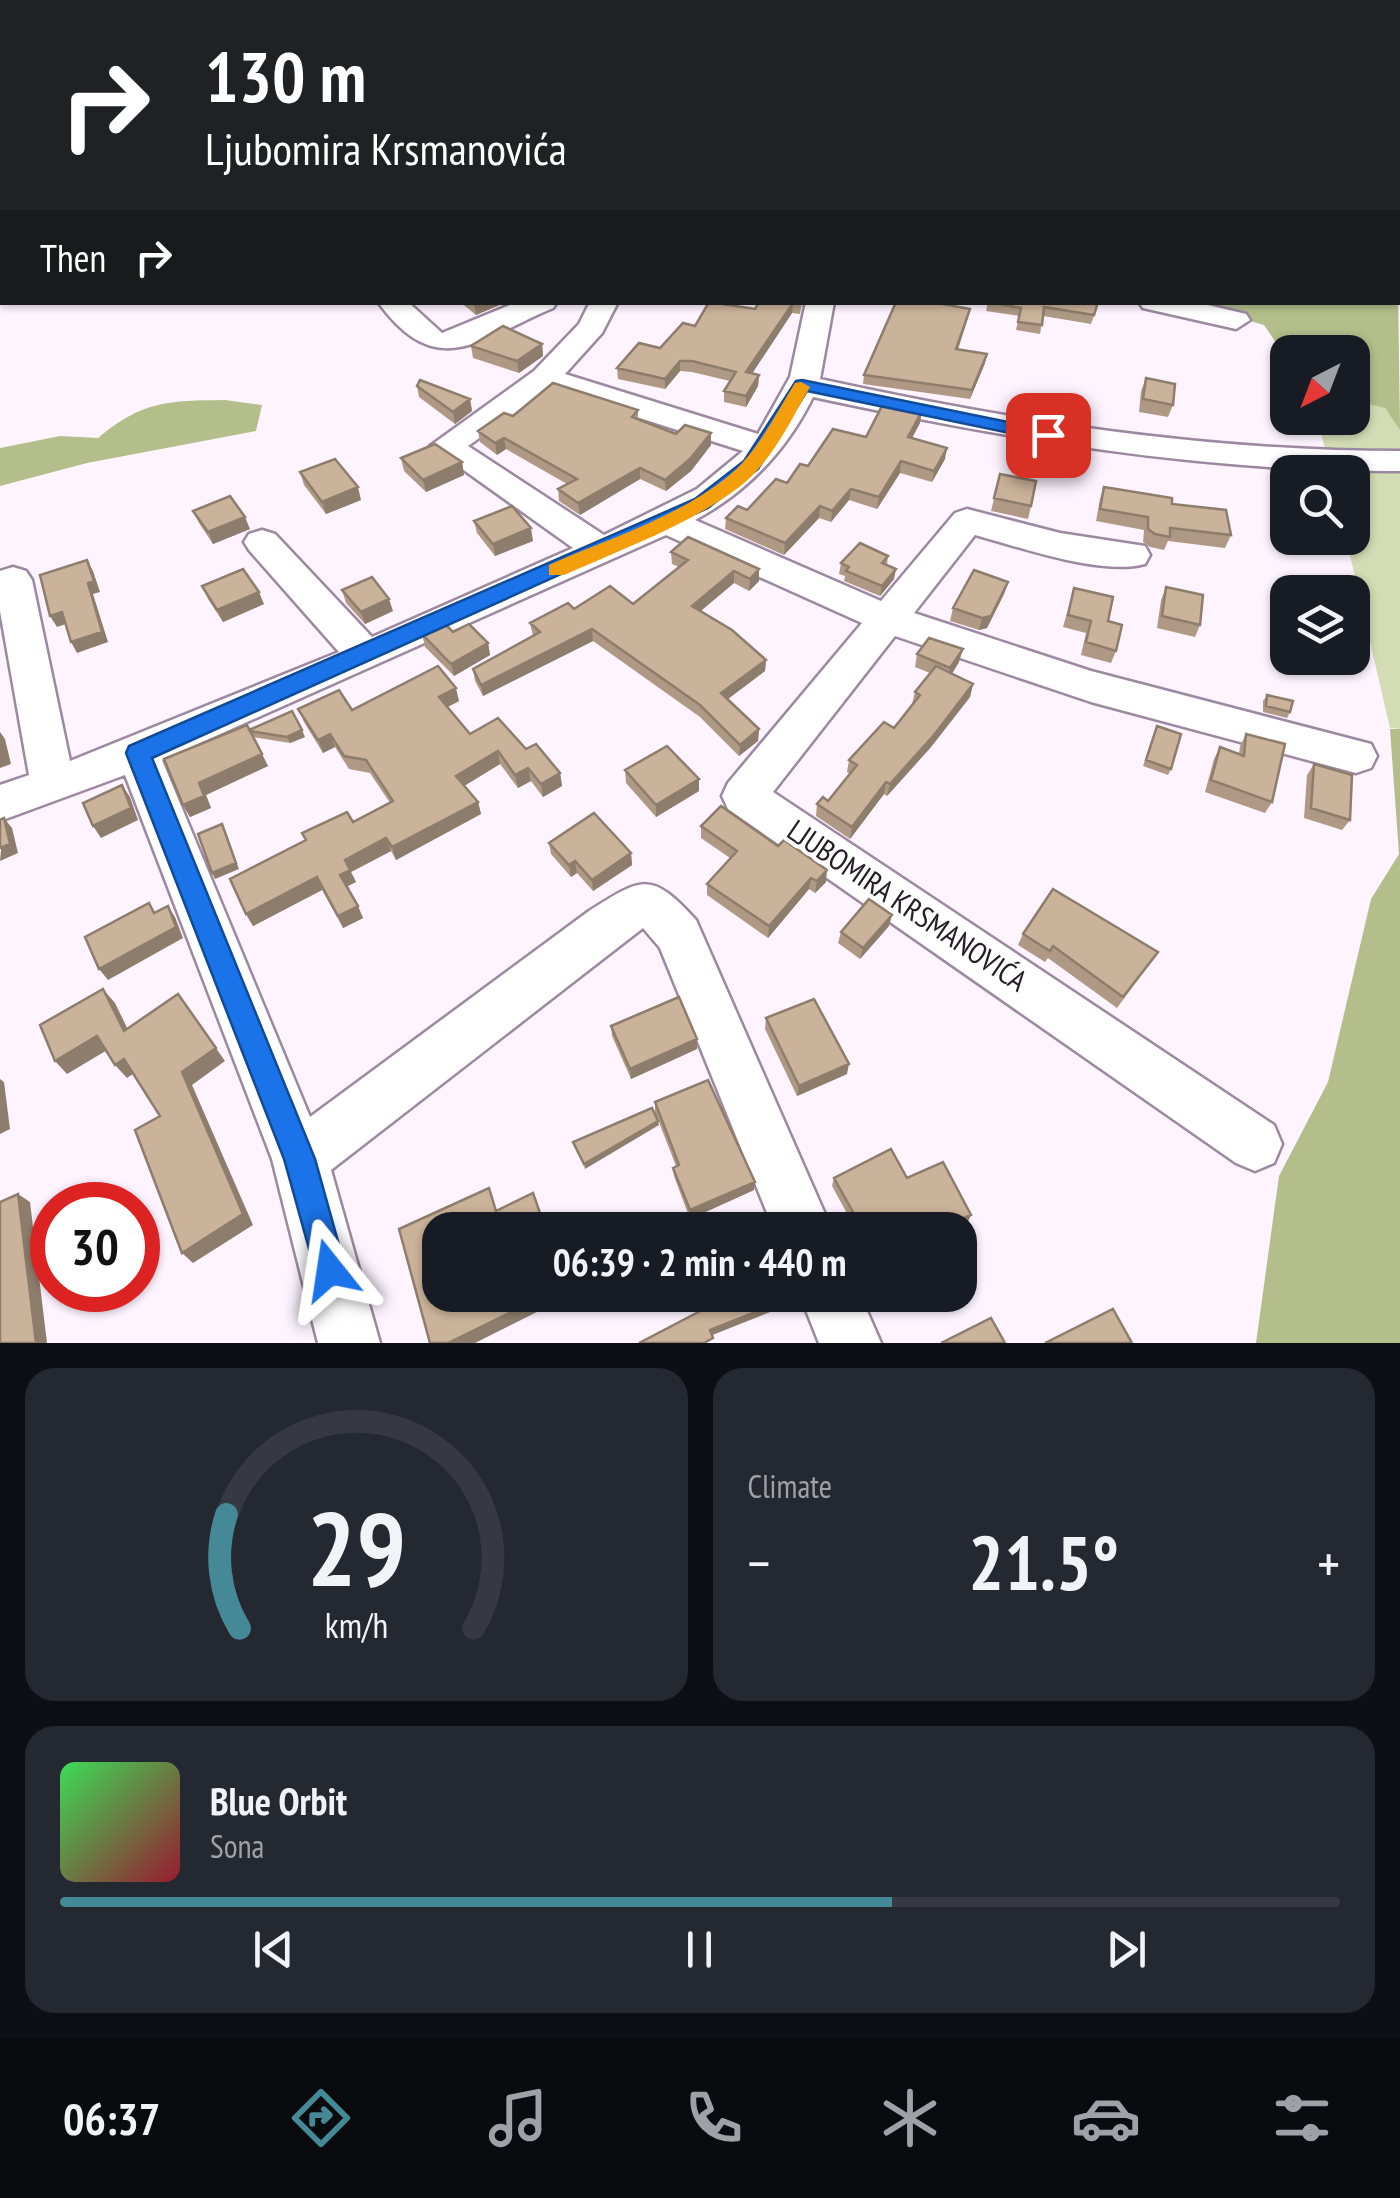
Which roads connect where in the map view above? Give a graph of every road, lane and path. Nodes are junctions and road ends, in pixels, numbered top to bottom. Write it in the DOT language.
graph roads {
  1 [pos="395,305"];
  2 [pos="536,305"];
  3 [pos="603,305"];
  4 [pos="819,305"];
  5 [pos="1168,305"];
  6 [pos="1236,320"];
  7 [pos="545,378"];
  8 [pos="802,385"];
  9 [pos="766,446"];
  10 [pos="1400,461"];
  11 [pos="666,522"];
  12 [pos="262,542"];
  13 [pos="600,550"];
  14 [pos="1132,555"];
  15 [pos="13,580"];
  16 [pos="886,621"];
  17 [pos="365,654"];
  18 [pos="138,753"];
  19 [pos="1356,756"];
  20 [pos="53,785"];
  21 [pos="0,803"];
  22 [pos="1255,1144"];
  23 [pos="300,1159"];
  24 [pos="795,1212"];
  25 [pos="837,1312"];
  26 [pos="350,1343"];
  27 [pos="850,1343"];
  1 -- 2 [label="street"];
  3 -- 7 [label="street"];
  4 -- 8 [label="street"];
  5 -- 6 [label="street"];
  7 -- 9 [label="street"];
  7 -- 13 [label="street"];
  8 -- 9 [label="street"];
  8 -- 10 [label="street"];
  9 -- 11 [label="street"];
  11 -- 13 [label="street"];
  11 -- 16 [label="street"];
  12 -- 17 [label="street"];
  13 -- 17 [label="street"];
  14 -- 16 [label="street, LJUBOMIRA KRSMANOVIĆA"];
  15 -- 20 [label="street"];
  16 -- 19 [label="street"];
  16 -- 22 [label="street, LJUBOMIRA KRSMANOVIĆA"];
  17 -- 18 [label="street"];
  18 -- 20 [label="street"];
  18 -- 23 [label="street"];
  20 -- 21 [label="street"];
  23 -- 24 [label="street"];
  23 -- 26 [label="street"];
  25 -- 27 [label="street"];
}
